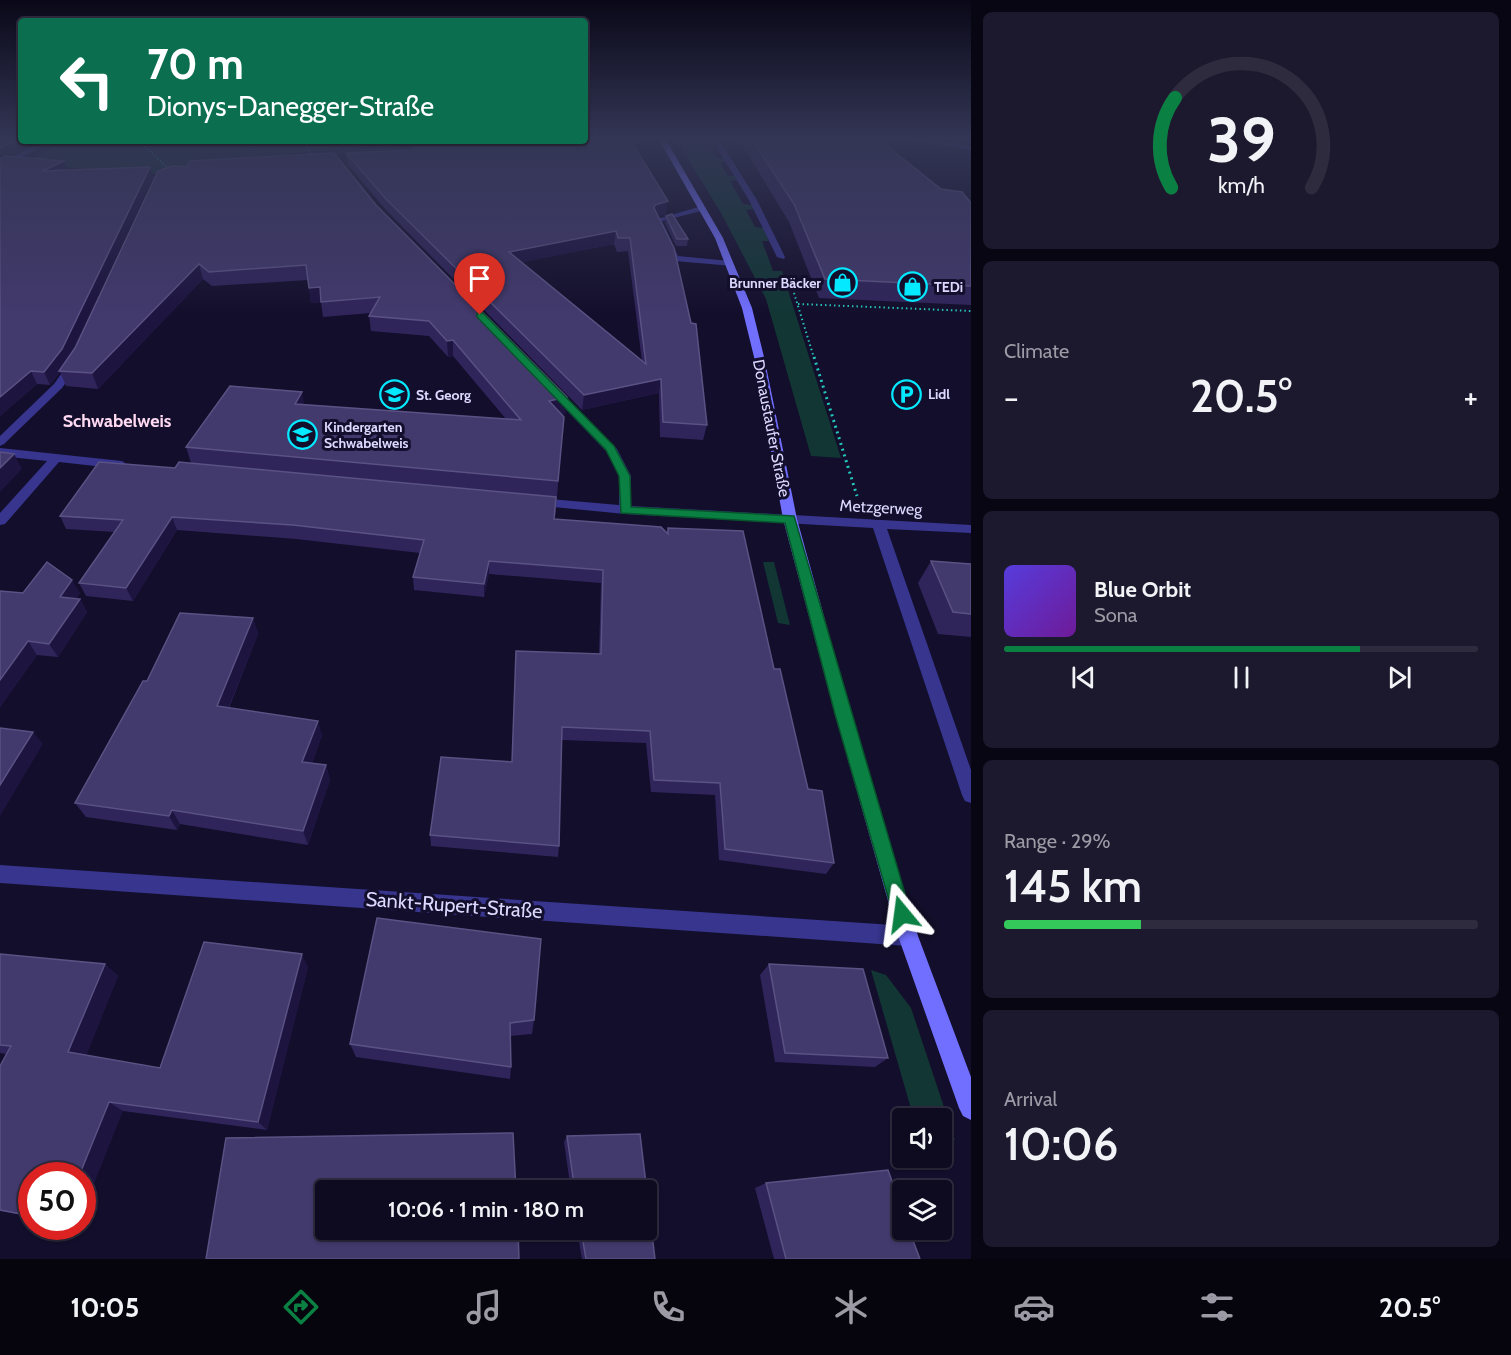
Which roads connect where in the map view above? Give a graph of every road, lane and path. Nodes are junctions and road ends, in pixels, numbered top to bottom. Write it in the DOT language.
graph roads {
  1 [pos="695,197"];
  2 [pos="751,197"];
  3 [pos="702,208"];
  4 [pos="781,257"];
  5 [pos="730,264"];
  6 [pos="798,304"];
  7 [pos="971,311"];
  8 [pos="79,352"];
  9 [pos="545,382"];
  10 [pos="0,442"];
  11 [pos="0,452"];
  12 [pos="56,459"];
  13 [pos="139,466"];
  14 [pos="530,502"];
  15 [pos="625,510"];
  16 [pos="790,519"];
  17 [pos="0,521"];
  18 [pos="872,522"];
  19 [pos="971,529"];
  20 [pos="971,795"];
  21 [pos="0,874"];
  22 [pos="908,936"];
  23 [pos="971,1108"];
  1 -- 3 [label="main road, Donaustaufer Straße"];
  2 -- 4 [label="street"];
  3 -- 5 [label="main road, Donaustaufer Straße"];
  3 -- 5 [label="street"];
  4 -- 6 [label="path"];
  5 -- 16 [label="main road, Donaustaufer Straße"];
  6 -- 7 [label="path"];
  6 -- 18 [label="path"];
  8 -- 10 [label="street"];
  9 -- 15 [label="street"];
  11 -- 12 [label="street"];
  12 -- 13 [label="street"];
  12 -- 17 [label="street"];
  14 -- 15 [label="street, Metzgerweg"];
  15 -- 16 [label="street, Metzgerweg"];
  16 -- 18 [label="street, Metzgerweg"];
  16 -- 22 [label="main road, Donaustaufer Straße"];
  18 -- 19 [label="street, Metzgerweg"];
  18 -- 20 [label="street"];
  21 -- 22 [label="street, Sankt-Rupert-Straße"];
  22 -- 23 [label="main road, Donaustaufer Straße"];
}
